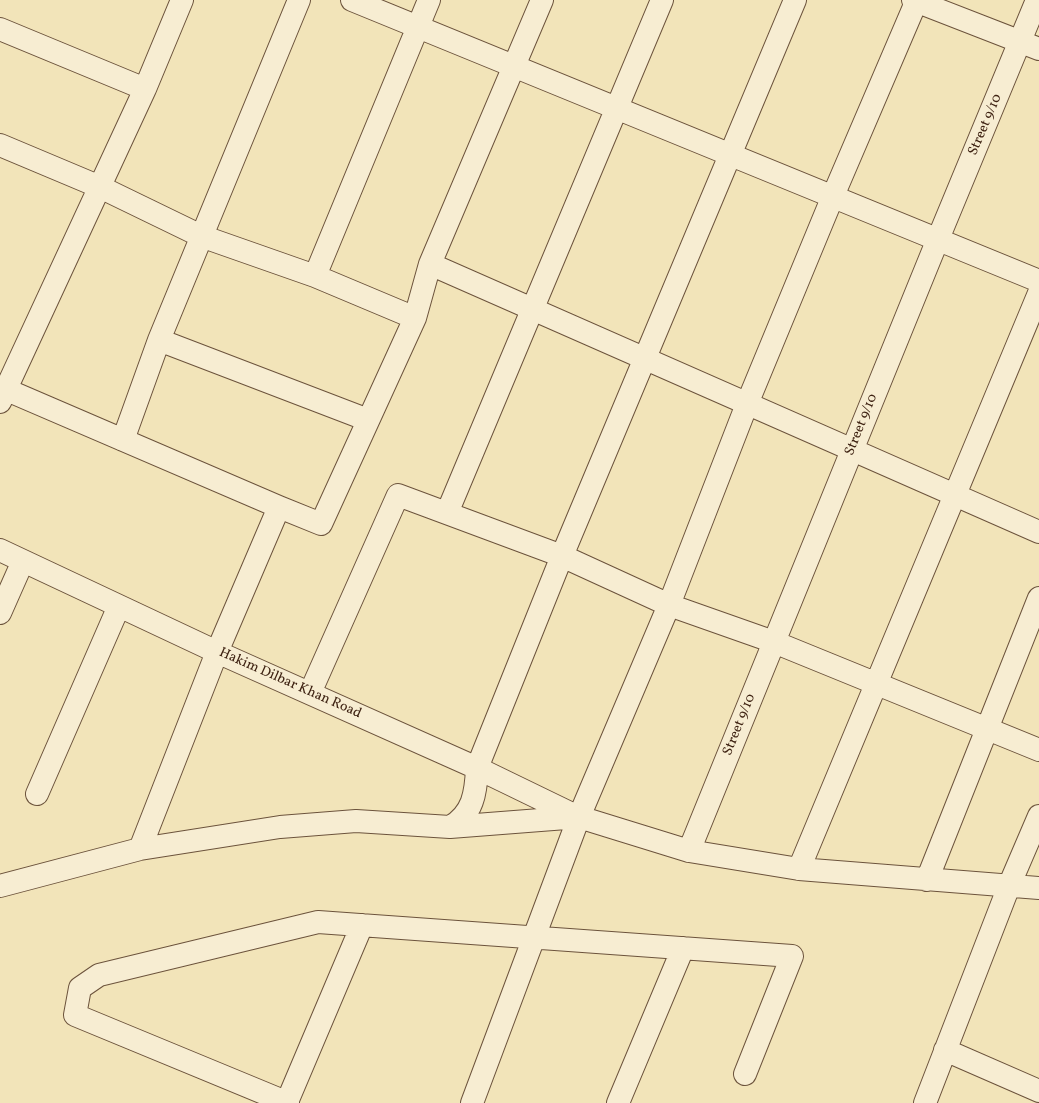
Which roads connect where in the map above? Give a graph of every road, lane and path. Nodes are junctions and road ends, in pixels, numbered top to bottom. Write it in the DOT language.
graph roads {
  1 [pos="182,0"];
  2 [pos="299,0"];
  3 [pos="352,0"];
  4 [pos="429,0"];
  5 [pos="542,0"];
  6 [pos="662,0"];
  7 [pos="796,0"];
  8 [pos="916,0"];
  9 [pos="1037,0"];
  10 [pos="418,27"];
  11 [pos="0,29"];
  12 [pos="1030,45"];
  13 [pos="514,66"];
  14 [pos="144,89"];
  15 [pos="616,108"];
  16 [pos="0,146"];
  17 [pos="731,155"];
  18 [pos="100,187"];
  19 [pos="833,196"];
  20 [pos="201,236"];
  21 [pos="938,239"];
  22 [pos="430,264"];
  23 [pos="315,276"];
  24 [pos="1039,281"];
  25 [pos="1039,293"];
  26 [pos="532,309"];
  27 [pos="415,318"];
  28 [pos="159,340"];
  29 [pos="646,359"];
  30 [pos="2,393"];
  31 [pos="747,404"];
  32 [pos="368,420"];
  33 [pos="123,440"];
  34 [pos="852,450"];
  35 [pos="955,495"];
  36 [pos="279,507"];
  37 [pos="447,513"];
  38 [pos="1039,532"];
  39 [pos="0,550"];
  40 [pos="562,556"];
  41 [pos="23,561"];
  42 [pos="1039,598"];
  43 [pos="669,605"];
  44 [pos="119,606"];
  45 [pos="0,613"];
  46 [pos="774,642"];
  47 [pos="217,652"];
  48 [pos="876,684"];
  49 [pos="310,693"];
  50 [pos="987,728"];
  51 [pos="1039,750"];
  52 [pos="477,768"];
  53 [pos="37,794"];
  54 [pos="1039,816"];
  55 [pos="580,817"];
  56 [pos="450,827"];
  57 [pos="140,849"];
  58 [pos="689,851"];
  59 [pos="799,869"];
  60 [pos="927,880"];
  61 [pos="0,886"];
  62 [pos="1008,886"];
  63 [pos="1039,888"];
  64 [pos="362,926"];
  65 [pos="534,938"];
  66 [pos="683,948"];
  67 [pos="945,1050"];
  68 [pos="745,1074"];
  69 [pos="1039,1091"];
  70 [pos="287,1103"];
  71 [pos="472,1103"];
  72 [pos="618,1103"];
  73 [pos="925,1103"];
  1 -- 14 [label="street"];
  2 -- 20 [label="street"];
  3 -- 10 [label="street"];
  4 -- 10 [label="street"];
  5 -- 13 [label="street"];
  6 -- 15 [label="street"];
  7 -- 17 [label="street"];
  8 -- 12 [label="street"];
  8 -- 19 [label="street"];
  9 -- 12 [label="street, Street 9/10"];
  10 -- 13 [label="street"];
  10 -- 23 [label="street"];
  11 -- 14 [label="street"];
  12 -- 21 [label="street, Street 9/10"];
  13 -- 15 [label="street"];
  13 -- 22 [label="street"];
  14 -- 18 [label="street"];
  15 -- 17 [label="street"];
  15 -- 26 [label="street"];
  16 -- 18 [label="street"];
  17 -- 19 [label="street"];
  17 -- 29 [label="street"];
  18 -- 20 [label="street"];
  18 -- 30 [label="street"];
  19 -- 21 [label="street"];
  19 -- 31 [label="street"];
  20 -- 23 [label="street"];
  20 -- 28 [label="street"];
  21 -- 24 [label="street"];
  21 -- 34 [label="street, Street 9/10"];
  22 -- 26 [label="street"];
  22 -- 27 [label="street"];
  23 -- 27 [label="street"];
  25 -- 35 [label="street"];
  26 -- 29 [label="street"];
  26 -- 37 [label="street"];
  27 -- 32 [label="street"];
  28 -- 32 [label="street"];
  28 -- 33 [label="street"];
  29 -- 31 [label="street"];
  29 -- 40 [label="street"];
  30 -- 33 [label="street"];
  31 -- 34 [label="street"];
  31 -- 43 [label="street"];
  32 -- 36 [label="street"];
  33 -- 36 [label="street"];
  34 -- 35 [label="street"];
  34 -- 46 [label="street, Street 9/10"];
  35 -- 38 [label="street"];
  35 -- 48 [label="street"];
  36 -- 47 [label="street"];
  37 -- 40 [label="street"];
  37 -- 49 [label="street"];
  39 -- 41 [label="street, Hakim Dilbar Khan Road"];
  40 -- 43 [label="street"];
  40 -- 52 [label="street"];
  41 -- 44 [label="street, Hakim Dilbar Khan Road"];
  41 -- 45 [label="street"];
  42 -- 50 [label="street"];
  43 -- 46 [label="street"];
  43 -- 55 [label="street"];
  44 -- 47 [label="street, Hakim Dilbar Khan Road"];
  44 -- 53 [label="street"];
  46 -- 48 [label="street"];
  46 -- 58 [label="street, Street 9/10"];
  47 -- 49 [label="street, Hakim Dilbar Khan Road"];
  47 -- 57 [label="street"];
  48 -- 50 [label="street"];
  48 -- 59 [label="street"];
  49 -- 52 [label="street, Hakim Dilbar Khan Road"];
  50 -- 51 [label="street"];
  50 -- 60 [label="street"];
  52 -- 55 [label="street, Hakim Dilbar Khan Road"];
  52 -- 56 [label="street"];
  54 -- 62 [label="street"];
  55 -- 56 [label="street"];
  55 -- 58 [label="street"];
  55 -- 65 [label="street"];
  56 -- 57 [label="street"];
  57 -- 61 [label="street"];
  58 -- 59 [label="street"];
  59 -- 60 [label="street"];
  60 -- 62 [label="street"];
  62 -- 63 [label="street"];
  62 -- 67 [label="street"];
  64 -- 65 [label="street"];
  64 -- 70 [label="street"];
  64 -- 70 [label="street"];
  65 -- 66 [label="street"];
  65 -- 71 [label="street"];
  66 -- 68 [label="street"];
  66 -- 72 [label="street"];
  67 -- 69 [label="street"];
  67 -- 73 [label="street"];
}
